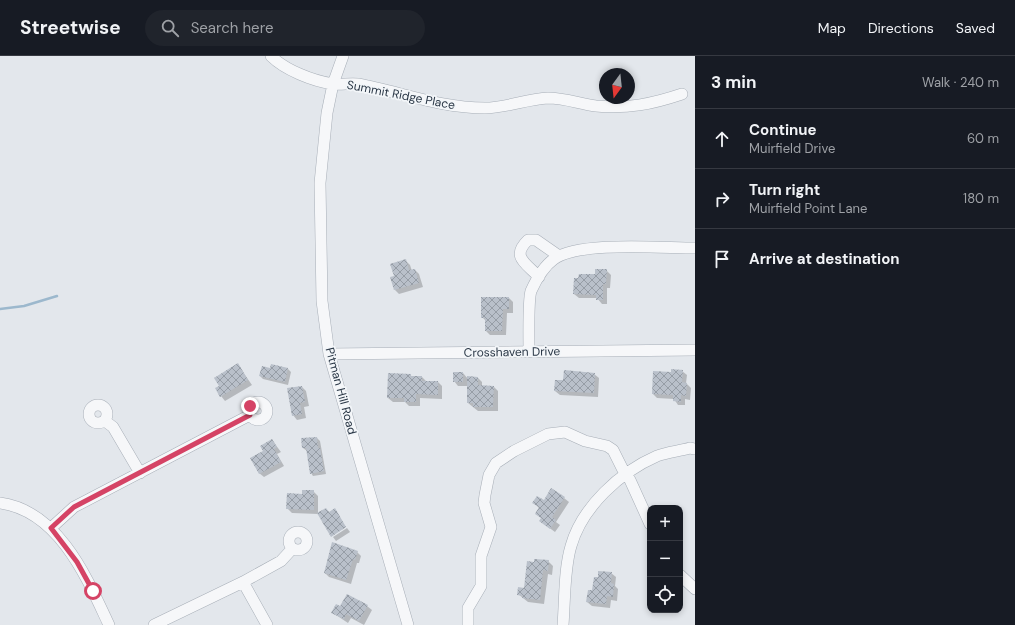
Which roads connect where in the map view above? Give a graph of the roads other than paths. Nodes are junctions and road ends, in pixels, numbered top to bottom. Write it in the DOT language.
graph roads {
  1 [pos="271,56"];
  2 [pos="343,56"];
  3 [pos="333,84"];
  4 [pos="682,94"];
  5 [pos="695,248"];
  6 [pos="560,256"];
  7 [pos="539,277"];
  8 [pos="695,350"];
  9 [pos="529,352"];
  10 [pos="329,354"];
  11 [pos="250,415"];
  12 [pos="105,421"];
  13 [pos="695,449"];
  14 [pos="623,470"];
  15 [pos="140,472"];
  16 [pos="630,480"];
  17 [pos="0,503"];
  18 [pos="647,517"];
  19 [pos="51,528"];
  20 [pos="292,549"];
  21 [pos="682,577"];
  22 [pos="243,582"];
  23 [pos="695,589"];
  24 [pos="109,625"];
  25 [pos="154,625"];
  26 [pos="267,625"];
  27 [pos="408,625"];
  28 [pos="468,625"];
  29 [pos="563,625"];
  1 -- 3 [label="street, Summit Ridge Place"];
  2 -- 3 [label="street, Pitman Hill Road"];
  3 -- 4 [label="street, Summit Ridge Place"];
  3 -- 10 [label="street, Pitman Hill Road"];
  5 -- 6 [label="street"];
  6 -- 7 [label="street"];
  6 -- 7 [label="street"];
  7 -- 9 [label="street"];
  8 -- 9 [label="street, Crosshaven Drive"];
  9 -- 10 [label="street, Crosshaven Drive"];
  10 -- 27 [label="street, Pitman Hill Road"];
  11 -- 15 [label="street"];
  12 -- 15 [label="street"];
  13 -- 29 [label="street"];
  14 -- 28 [label="street"];
  15 -- 19 [label="street"];
  16 -- 18 [label="street"];
  17 -- 19 [label="street"];
  19 -- 24 [label="street"];
  20 -- 22 [label="street"];
  21 -- 23 [label="street"];
  22 -- 25 [label="street"];
  22 -- 26 [label="street"];
}
